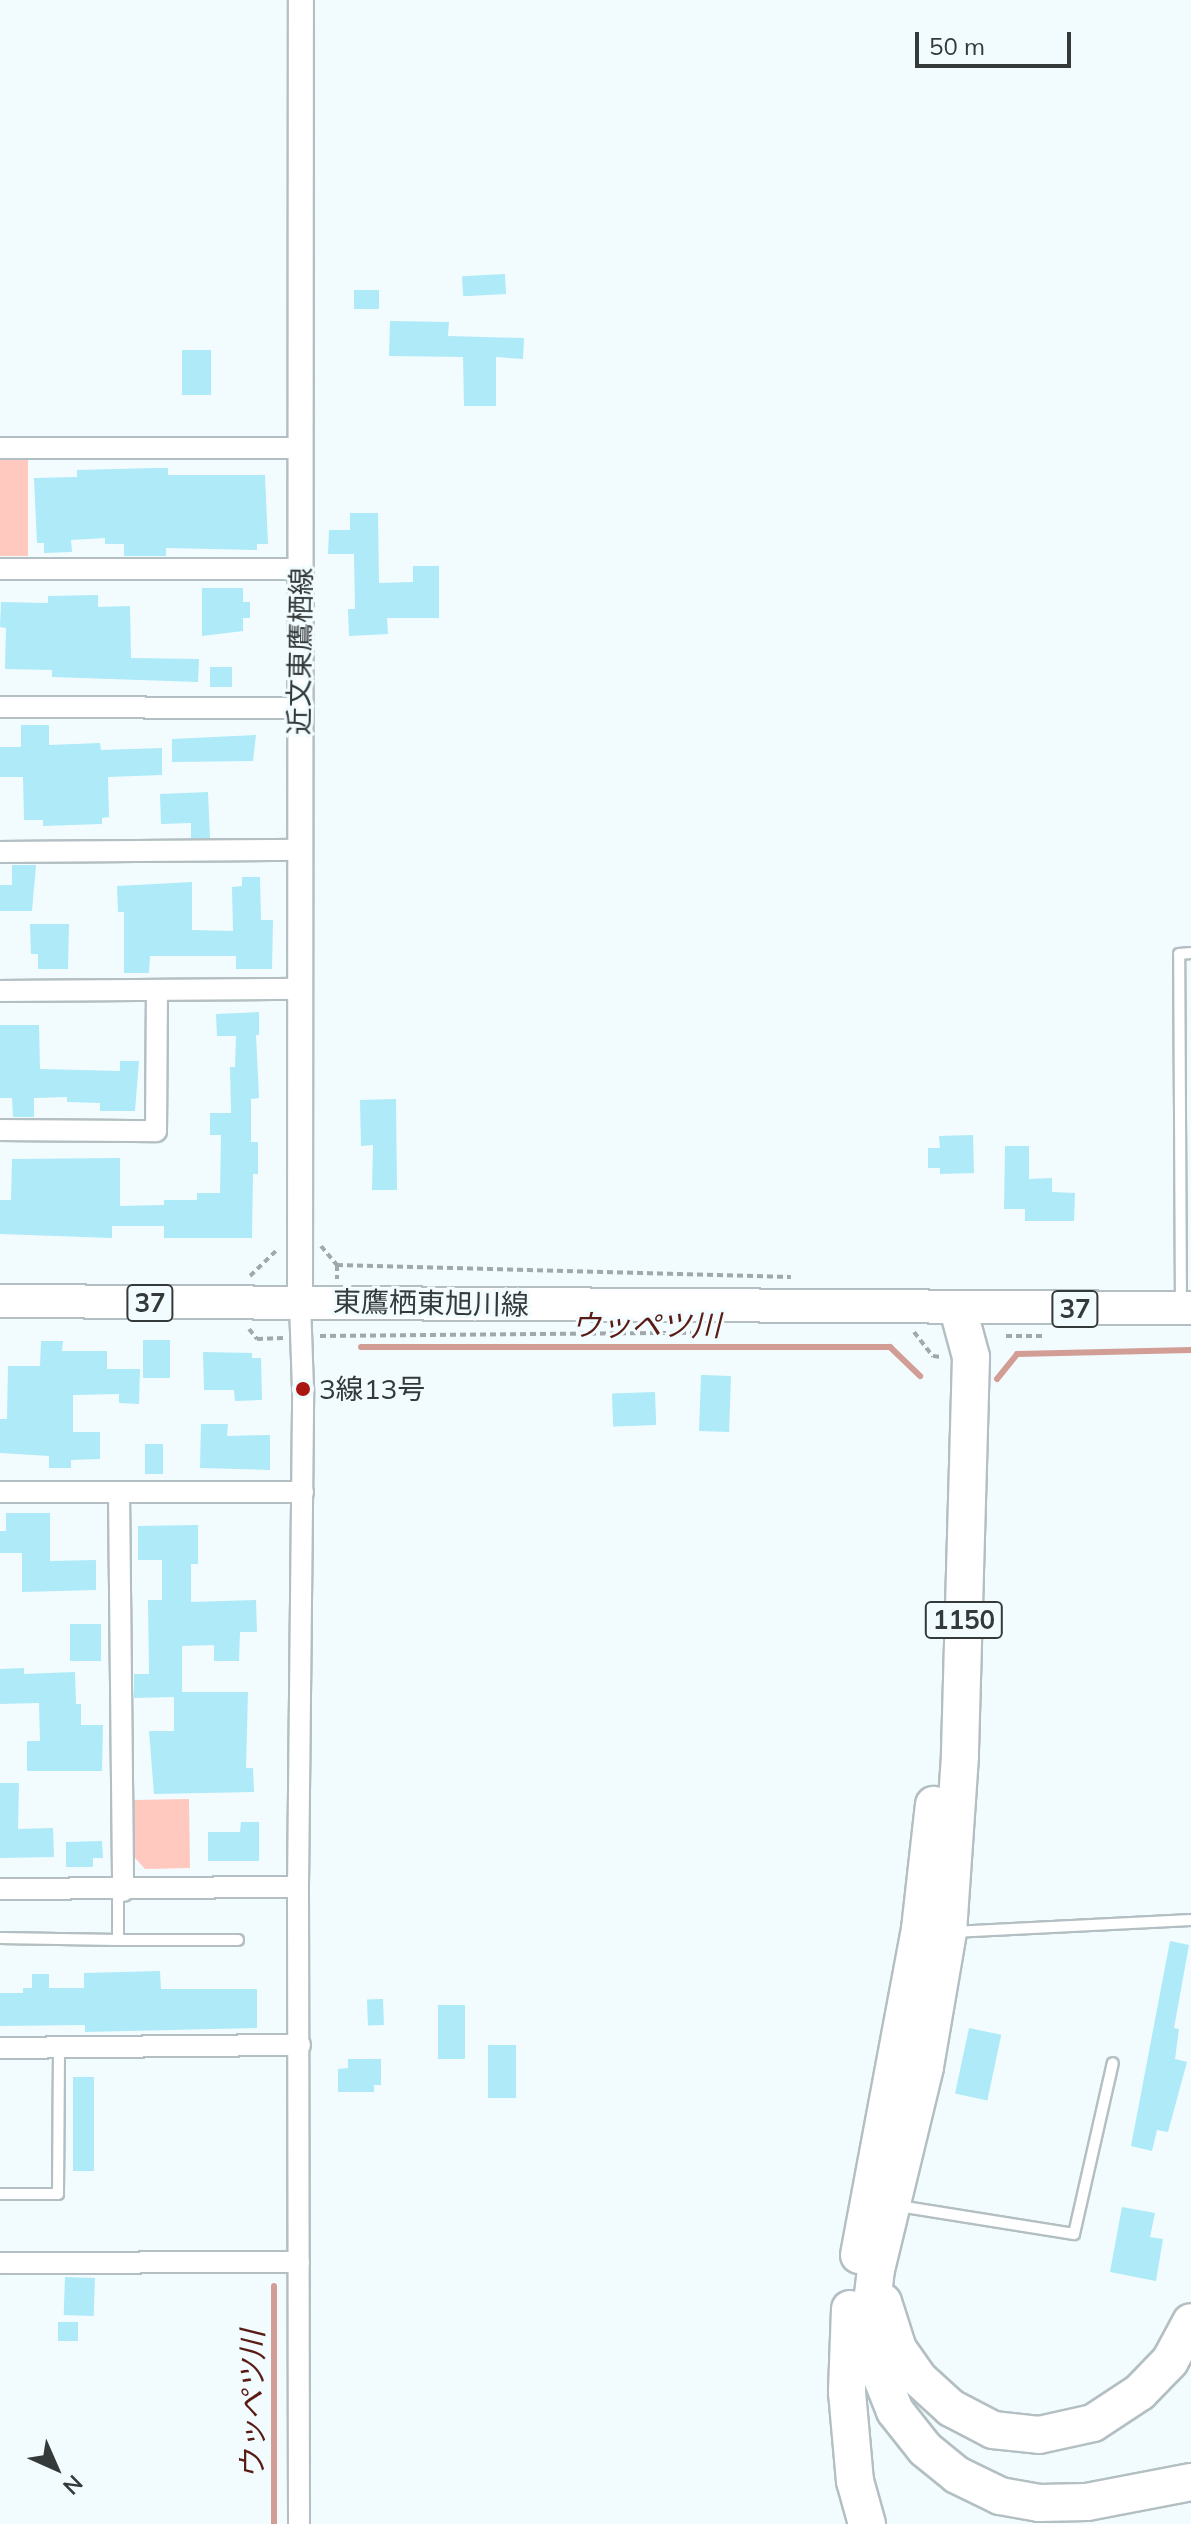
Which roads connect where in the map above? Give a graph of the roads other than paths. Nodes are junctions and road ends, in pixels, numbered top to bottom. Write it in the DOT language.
graph roads {
  1 [pos="301,0"];
  2 [pos="0,448"];
  3 [pos="300,448"];
  4 [pos="0,569"];
  5 [pos="301,569"];
  6 [pos="0,707"];
  7 [pos="299,708"];
  8 [pos="298,850"];
  9 [pos="0,852"];
  10 [pos="1191,953"];
  11 [pos="300,989"];
  12 [pos="157,990"];
  13 [pos="0,991"];
  14 [pos="0,1130"];
  15 [pos="0,1301"];
  16 [pos="300,1301"];
  17 [pos="1186,1308"];
  18 [pos="958,1309"];
  19 [pos="0,1492"];
  20 [pos="303,1492"];
  21 [pos="119,1493"];
  22 [pos="298,1887"];
  23 [pos="0,1889"];
  24 [pos="120,1891"];
  25 [pos="1191,1920"];
  26 [pos="948,1932"];
  27 [pos="0,1938"];
  28 [pos="118,1940"];
  29 [pos="238,1940"];
  30 [pos="300,2045"];
  31 [pos="0,2048"];
  32 [pos="59,2048"];
  33 [pos="1113,2063"];
  34 [pos="909,2065"];
  35 [pos="0,2194"];
  36 [pos="893,2206"];
  37 [pos="299,2262"];
  38 [pos="0,2263"];
  39 [pos="876,2269"];
  40 [pos="1191,2322"];
  41 [pos="847,2392"];
  42 [pos="1191,2482"];
  43 [pos="299,2524"];
  44 [pos="867,2524"];
  45 [pos="893,2524"];
  1 -- 3 [label="street, 近文東鷹栖線"];
  2 -- 3 [label="street"];
  3 -- 5 [label="street, 近文東鷹栖線"];
  4 -- 5 [label="street"];
  5 -- 7 [label="street, 近文東鷹栖線"];
  6 -- 7 [label="street"];
  7 -- 8 [label="street, 近文東鷹栖線"];
  8 -- 9 [label="street"];
  8 -- 11 [label="street, 近文東鷹栖線"];
  10 -- 17 [label="lane"];
  11 -- 12 [label="street"];
  11 -- 16 [label="street, 近文東鷹栖線"];
  12 -- 13 [label="street"];
  12 -- 14 [label="street"];
  15 -- 16 [label="main road, 東鷹栖東旭川線 / 37"];
  16 -- 18 [label="main road, 東鷹栖東旭川線 / 37"];
  16 -- 20 [label="street"];
  17 -- 18 [label="main road, 37"];
  18 -- 26 [label="highway, 1150"];
  18 -- 34 [label="highway, 1150"];
  19 -- 21 [label="street"];
  20 -- 21 [label="street"];
  20 -- 22 [label="street"];
  21 -- 24 [label="street"];
  22 -- 24 [label="street"];
  22 -- 30 [label="street"];
  23 -- 24 [label="street"];
  24 -- 28 [label="lane"];
  25 -- 26 [label="lane"];
  26 -- 34 [label="highway, 1150"];
  27 -- 28 [label="lane"];
  28 -- 29 [label="lane"];
  30 -- 32 [label="street"];
  30 -- 37 [label="street"];
  31 -- 32 [label="street"];
  32 -- 35 [label="lane"];
  33 -- 36 [label="lane"];
  34 -- 36 [label="highway"];
  34 -- 41 [label="highway"];
  36 -- 39 [label="highway"];
  37 -- 38 [label="street"];
  37 -- 43 [label="street"];
  39 -- 40 [label="highway"];
  39 -- 42 [label="highway"];
  41 -- 44 [label="highway"];
  41 -- 45 [label="highway"];
}
